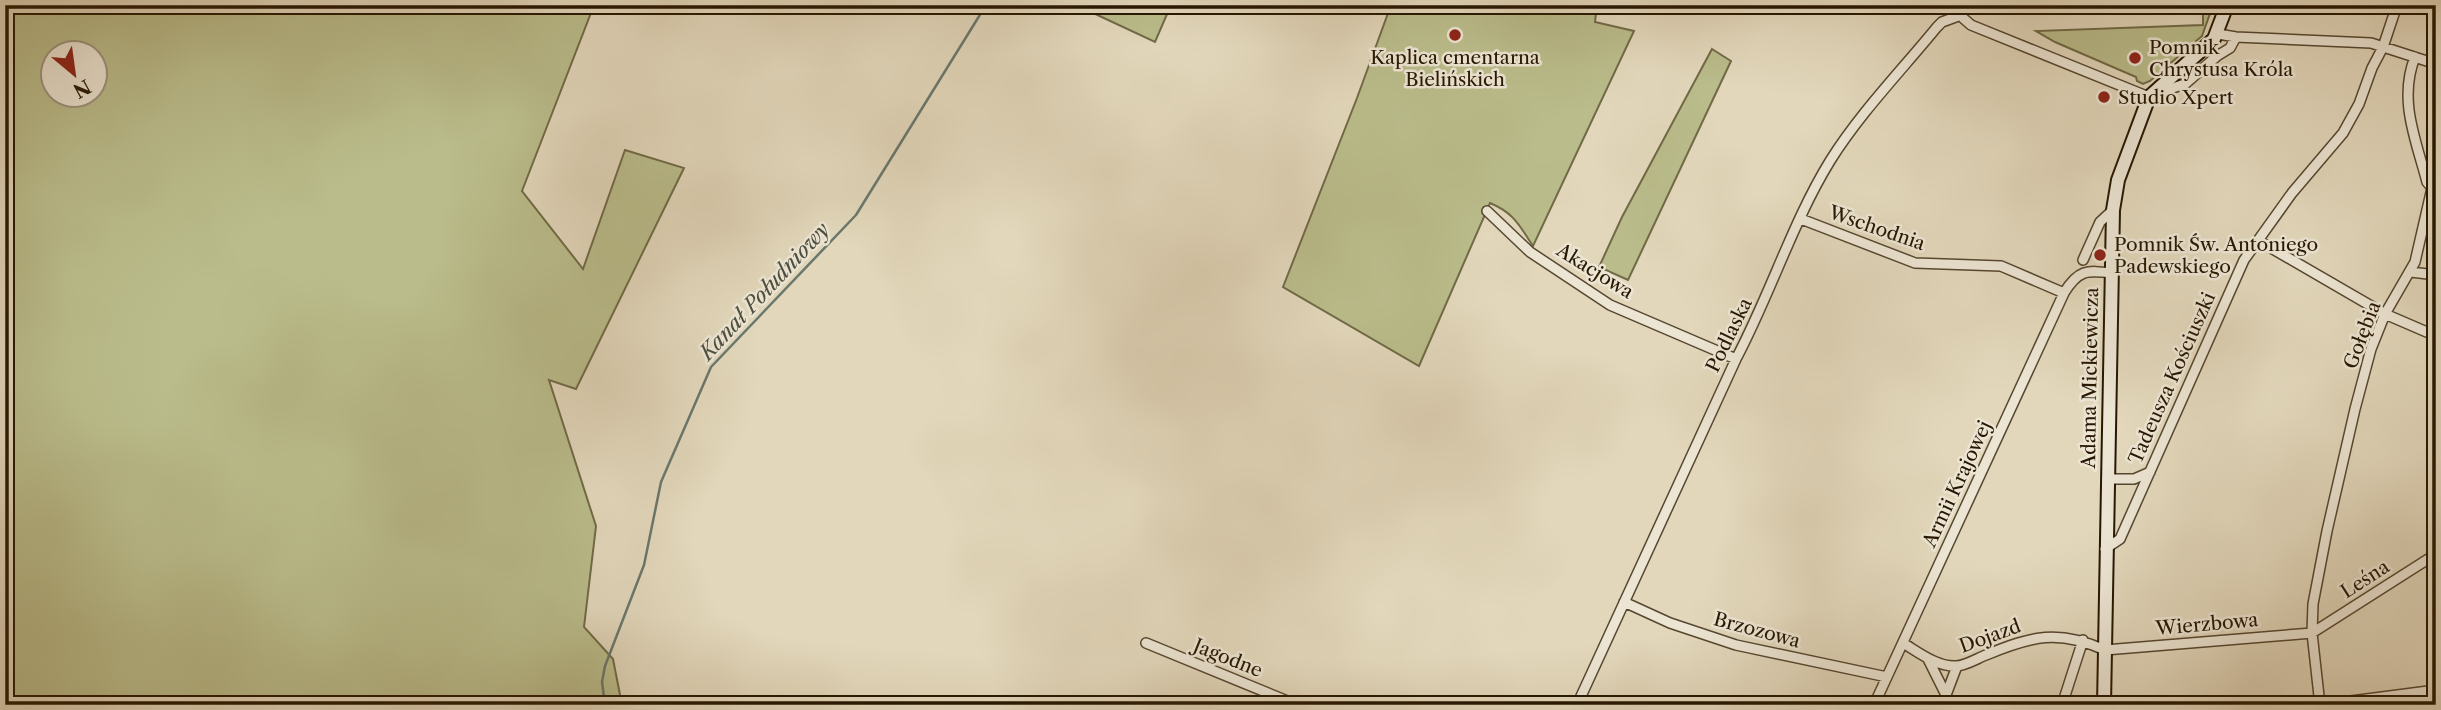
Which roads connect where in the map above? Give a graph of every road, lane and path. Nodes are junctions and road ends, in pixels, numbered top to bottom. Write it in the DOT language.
graph roads {
  1 [pos="2397,5"];
  2 [pos="2228,6"];
  3 [pos="1960,10"];
  4 [pos="2218,34"];
  5 [pos="2236,37"];
  6 [pos="2383,47"];
  7 [pos="2415,57"];
  8 [pos="2436,64"];
  9 [pos="2150,96"];
  10 [pos="2434,187"];
  11 [pos="2113,210"];
  12 [pos="1487,211"];
  13 [pos="1801,219"];
  14 [pos="2259,241"];
  15 [pos="2083,260"];
  16 [pos="2412,272"];
  17 [pos="2112,273"];
  18 [pos="2436,275"];
  19 [pos="2064,293"];
  20 [pos="2385,314"];
  21 [pos="2436,336"];
  22 [pos="1736,359"];
  23 [pos="2150,472"];
  24 [pos="2107,479"];
  25 [pos="2105,549"];
  26 [pos="2436,554"];
  27 [pos="1624,602"];
  28 [pos="2312,633"];
  29 [pos="2084,640"];
  30 [pos="1146,643"];
  31 [pos="1903,643"];
  32 [pos="2105,650"];
  33 [pos="1928,659"];
  34 [pos="1957,667"];
  35 [pos="1887,677"];
  36 [pos="2436,690"];
  37 [pos="1946,695"];
  38 [pos="1297,705"];
  39 [pos="1577,705"];
  40 [pos="1874,705"];
  41 [pos="1951,705"];
  42 [pos="2062,705"];
  43 [pos="2104,705"];
  44 [pos="2320,705"];
  1 -- 6 [label="street, Tadeusza Kościuszki"];
  2 -- 4 [label="main road, Adama Mickiewicza"];
  3 -- 9 [label="street"];
  3 -- 13 [label="street, Podlaska"];
  4 -- 5 [label="street"];
  4 -- 9 [label="main road, Adama Mickiewicza"];
  5 -- 6 [label="street"];
  5 -- 9 [label="street"];
  6 -- 7 [label="street"];
  6 -- 14 [label="street, Tadeusza Kościuszki"];
  7 -- 8 [label="street"];
  7 -- 10 [label="street, Gołębia"];
  9 -- 11 [label="main road, Adama Mickiewicza"];
  10 -- 16 [label="street, Gołębia"];
  11 -- 15 [label="street"];
  11 -- 17 [label="main road, Adama Mickiewicza"];
  12 -- 22 [label="street, Akacjowa"];
  13 -- 19 [label="street, Wschodnia"];
  13 -- 22 [label="street, Podlaska"];
  14 -- 20 [label="street"];
  14 -- 23 [label="street, Tadeusza Kościuszki"];
  16 -- 18 [label="street"];
  16 -- 20 [label="street, Gołębia"];
  17 -- 19 [label="street, Armii Krajowej"];
  17 -- 24 [label="main road, Adama Mickiewicza"];
  19 -- 31 [label="street, Armii Krajowej"];
  20 -- 21 [label="street"];
  20 -- 28 [label="street, Gołębia"];
  22 -- 27 [label="street, Podlaska"];
  23 -- 24 [label="street"];
  23 -- 25 [label="street, Tadeusza Kościuszki"];
  24 -- 25 [label="main road, Adama Mickiewicza"];
  25 -- 32 [label="main road, Adama Mickiewicza"];
  26 -- 28 [label="street, Leśna"];
  27 -- 35 [label="street, Brzozowa"];
  27 -- 39 [label="street, Podlaska"];
  28 -- 32 [label="street, Wierzbowa"];
  28 -- 44 [label="street, Gołębia"];
  29 -- 32 [label="street, Dojazd"];
  29 -- 34 [label="street, Dojazd"];
  29 -- 42 [label="street"];
  30 -- 38 [label="street, Jagodne"];
  31 -- 33 [label="street, Dojazd"];
  31 -- 35 [label="street, Armii Krajowej"];
  32 -- 43 [label="main road, Adama Mickiewicza"];
  33 -- 34 [label="street, Dojazd"];
  33 -- 37 [label="street"];
  34 -- 37 [label="street"];
  35 -- 40 [label="street, Armii Krajowej"];
  36 -- 44 [label="street"];
  37 -- 41 [label="street"];
}
